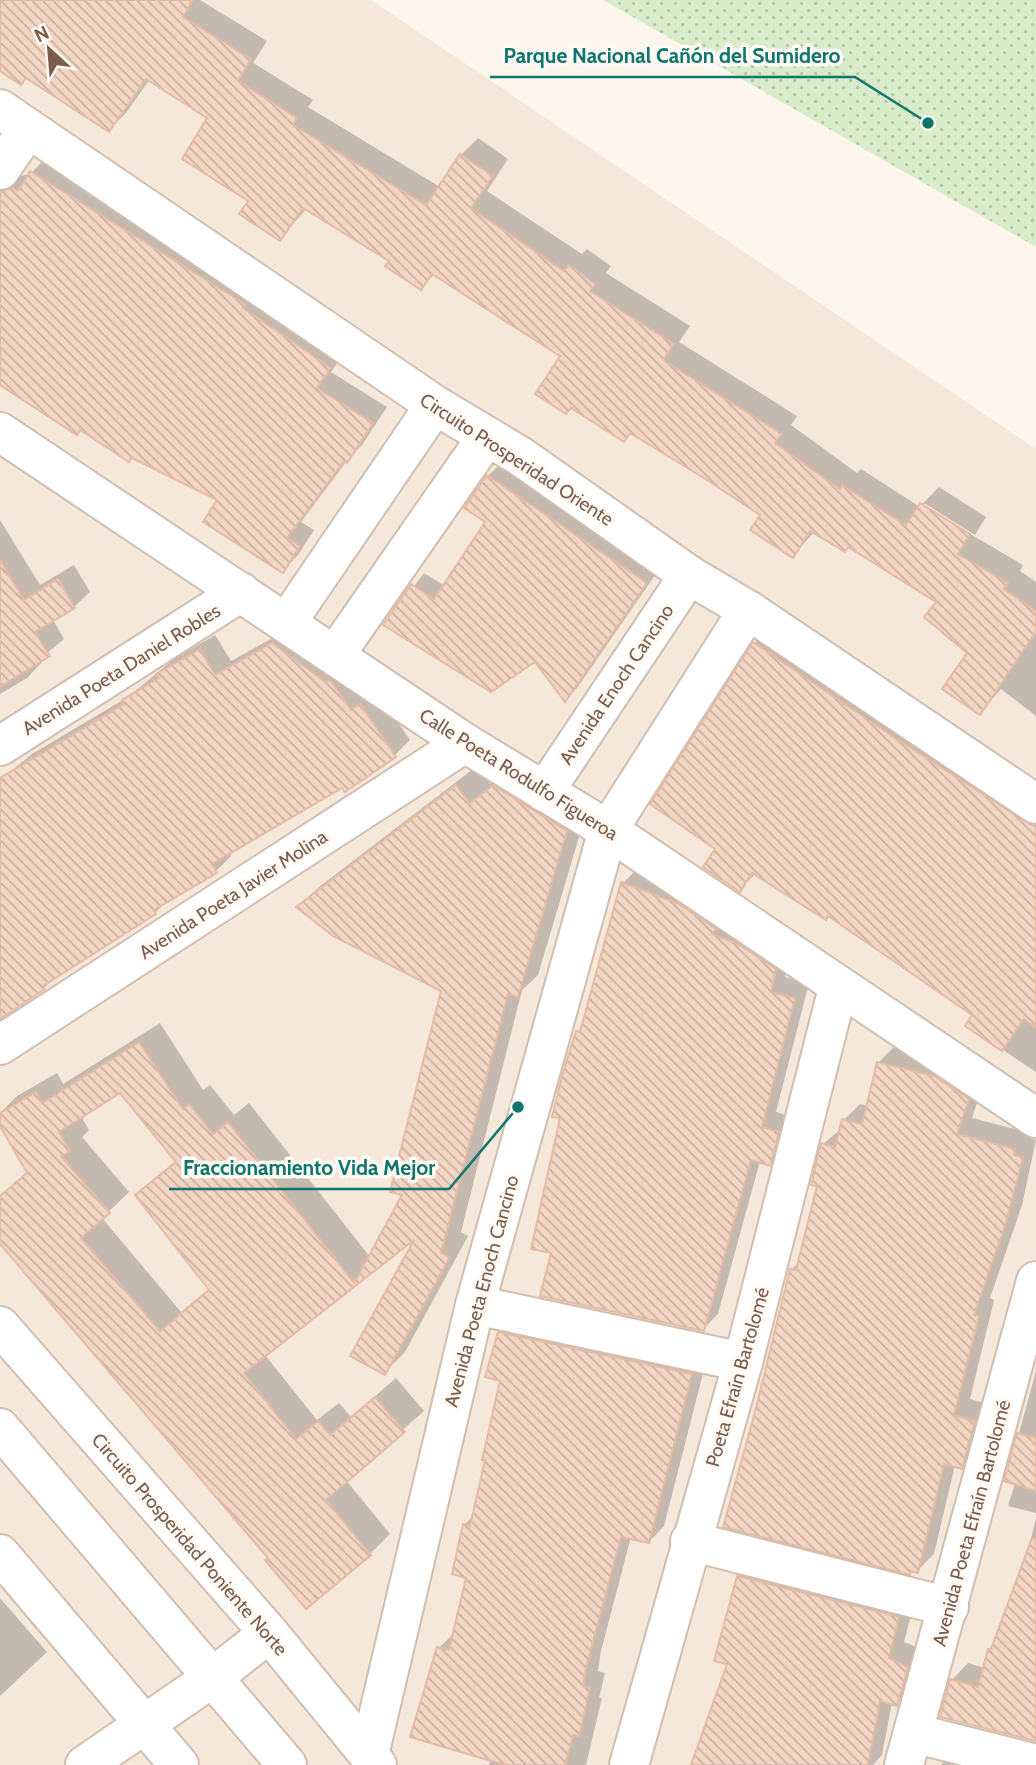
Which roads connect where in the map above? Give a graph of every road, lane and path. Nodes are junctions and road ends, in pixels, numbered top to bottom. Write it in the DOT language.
graph roads {
  1 [pos="14,119"];
  2 [pos="0,170"];
  3 [pos="435,405"];
  4 [pos="0,433"];
  5 [pos="486,438"];
  6 [pos="689,575"];
  7 [pos="241,592"];
  8 [pos="748,610"];
  9 [pos="287,622"];
  10 [pos="335,655"];
  11 [pos="465,743"];
  12 [pos="0,746"];
  13 [pos="544,792"];
  14 [pos="1036,804"];
  15 [pos="608,830"];
  16 [pos="838,988"];
  17 [pos="0,1045"];
  18 [pos="1036,1118"];
  19 [pos="1036,1281"];
  20 [pos="475,1305"];
  21 [pos="0,1326"];
  22 [pos="743,1362"];
  23 [pos="0,1428"];
  24 [pos="690,1541"];
  25 [pos="0,1555"];
  26 [pos="949,1607"];
  27 [pos="270,1633"];
  28 [pos="212,1678"];
  29 [pos="145,1726"];
  30 [pos="909,1749"];
  31 [pos="373,1760"];
  32 [pos="1036,1764"];
  33 [pos="85,1765"];
  34 [pos="179,1765"];
  35 [pos="287,1765"];
  36 [pos="629,1765"];
  1 -- 2 [label="street"];
  1 -- 3 [label="street, Circuito Prosperidad Oriente"];
  3 -- 5 [label="street, Circuito Prosperidad Oriente"];
  3 -- 9 [label="street"];
  4 -- 7 [label="street, Calle Poeta Rodulfo Figueroa"];
  5 -- 6 [label="street, Circuito Prosperidad Oriente"];
  5 -- 10 [label="street"];
  6 -- 8 [label="street, Circuito Prosperidad Oriente"];
  6 -- 13 [label="street, Avenida Enoch Cancino"];
  7 -- 9 [label="street, Calle Poeta Rodulfo Figueroa"];
  7 -- 12 [label="street, Avenida Poeta Daniel Robles"];
  8 -- 14 [label="street, Circuito Prosperidad Oriente"];
  8 -- 15 [label="street"];
  9 -- 10 [label="street, Calle Poeta Rodulfo Figueroa"];
  10 -- 11 [label="street, Calle Poeta Rodulfo Figueroa"];
  11 -- 13 [label="street, Calle Poeta Rodulfo Figueroa"];
  11 -- 17 [label="street, Avenida Poeta Javier Molina"];
  13 -- 15 [label="street, Calle Poeta Rodulfo Figueroa"];
  15 -- 16 [label="street, Calle Poeta Rodulfo Figueroa"];
  15 -- 20 [label="street, Avenida Poeta Enoch Cancino"];
  16 -- 18 [label="street, Calle Poeta Rodulfo Figueroa"];
  16 -- 22 [label="street, Poeta Efraín Bartolomé"];
  19 -- 26 [label="street, Avenida Poeta Efraín Bartolomé"];
  20 -- 22 [label="street"];
  20 -- 31 [label="street, Avenida Poeta Enoch Cancino"];
  21 -- 27 [label="street, Circuito Prosperidad Poniente Norte"];
  22 -- 24 [label="street, Poeta Efraín Bartolomé"];
  23 -- 28 [label="street"];
  24 -- 26 [label="street"];
  24 -- 36 [label="street, Poeta Efraín Bartolomé"];
  25 -- 29 [label="street"];
  26 -- 30 [label="street, Avenida Poeta Efraín Bartolomé"];
  27 -- 28 [label="street"];
  27 -- 31 [label="street, Circuito Prosperidad Poniente Norte"];
  28 -- 29 [label="street"];
  28 -- 35 [label="street"];
  29 -- 33 [label="street"];
  29 -- 34 [label="street"];
  30 -- 32 [label="street"];
}
